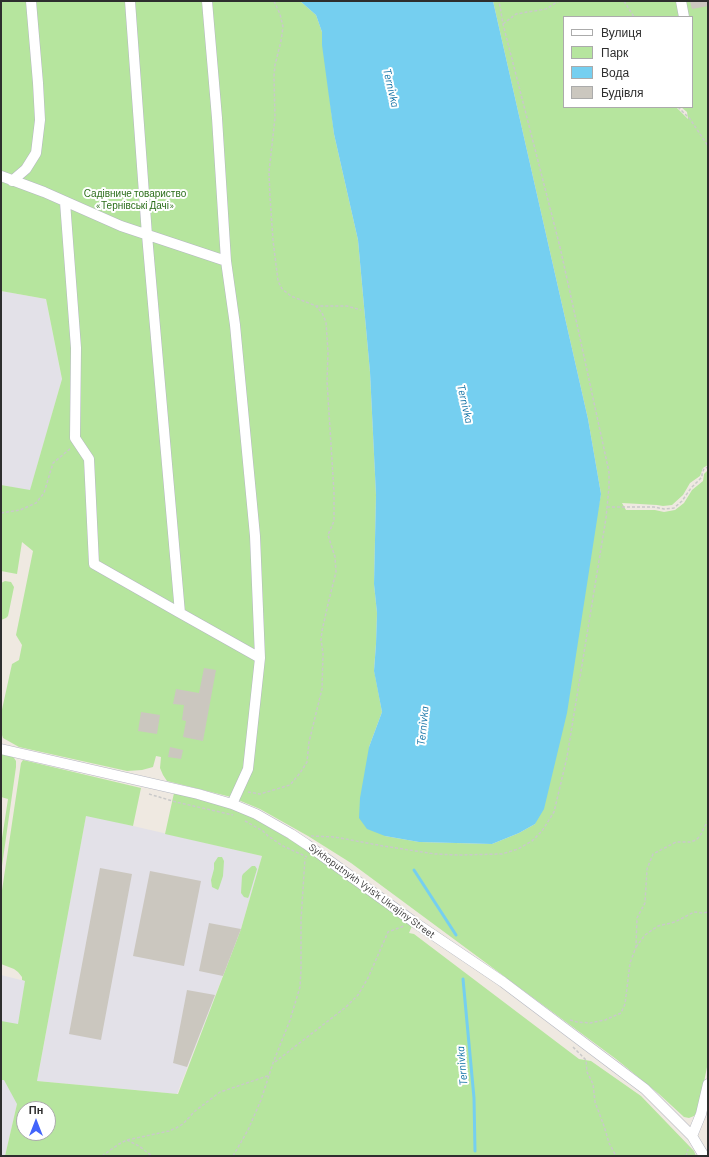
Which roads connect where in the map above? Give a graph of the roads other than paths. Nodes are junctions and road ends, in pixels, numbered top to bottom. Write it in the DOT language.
graph roads {
  1 [pos="31,1"];
  2 [pos="130,1"];
  3 [pos="207,1"];
  4 [pos="682,1"];
  5 [pos="684,16"];
  6 [pos="1,176"];
  7 [pos="12,181"];
  8 [pos="65,202"];
  9 [pos="147,235"];
  10 [pos="226,261"];
  11 [pos="180,613"];
  12 [pos="260,658"];
  13 [pos="1,749"];
  14 [pos="232,804"];
  15 [pos="708,1084"];
  16 [pos="692,1136"];
  17 [pos="704,1156"];
  1 -- 7 [label="street"];
  2 -- 9 [label="street"];
  3 -- 10 [label="street"];
  4 -- 5 [label="street"];
  6 -- 7 [label="street"];
  7 -- 8 [label="street"];
  8 -- 9 [label="street"];
  8 -- 11 [label="street"];
  9 -- 10 [label="street"];
  9 -- 11 [label="street"];
  10 -- 12 [label="street"];
  11 -- 12 [label="street"];
  12 -- 14 [label="street"];
  13 -- 14 [label="street, Sykhoputnykh Vyis'k Ukrajiny Street"];
  14 -- 16 [label="street, Sykhoputnykh Vyis'k Ukrajiny Street"];
  15 -- 16 [label="street"];
  16 -- 17 [label="street, Sykhoputnykh Vyis'k Ukrajiny Street"];
}
